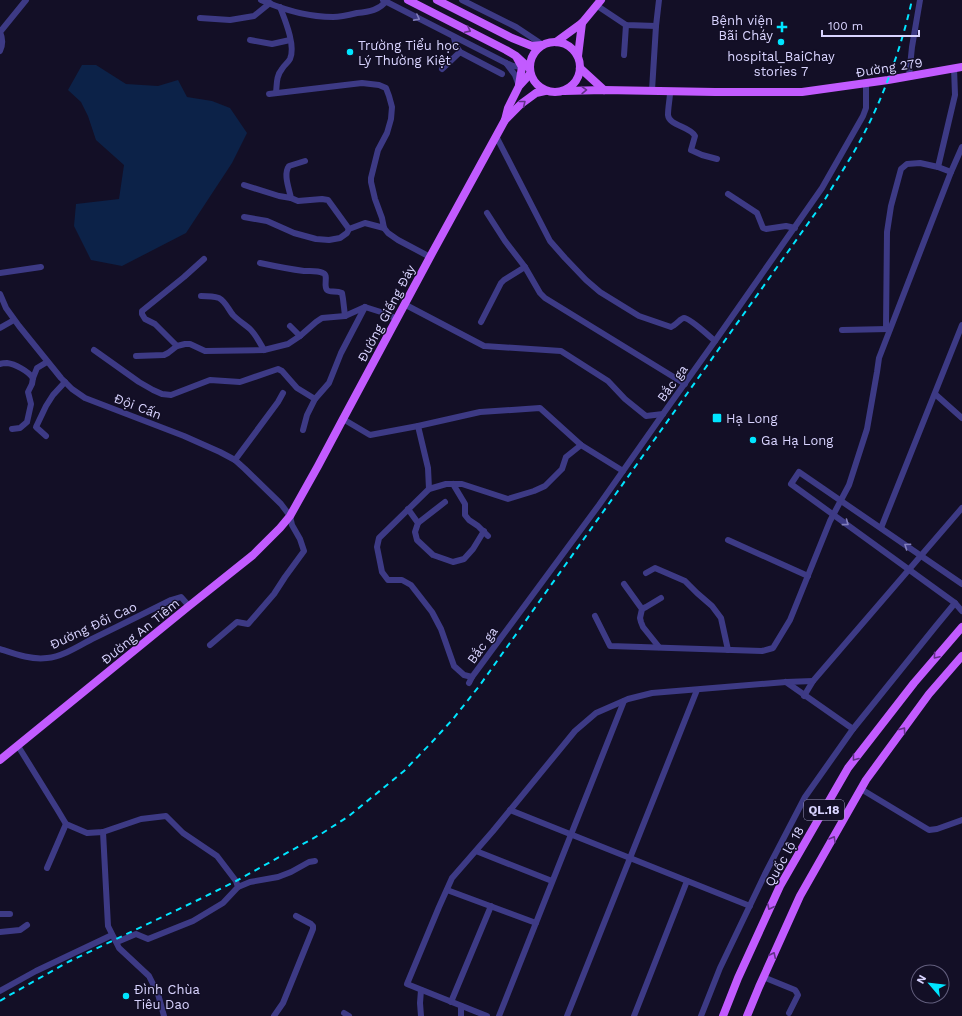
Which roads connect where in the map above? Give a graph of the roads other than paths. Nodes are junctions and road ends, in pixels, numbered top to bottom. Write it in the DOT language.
graph roads {
  1 [pos="26,0"];
  2 [pos="261,0"];
  3 [pos="408,0"];
  4 [pos="437,0"];
  5 [pos="462,0"];
  6 [pos="659,0"];
  7 [pos="920,0"];
  8 [pos="385,1"];
  9 [pos="598,2"];
  10 [pos="270,4"];
  11 [pos="280,7"];
  12 [pos="200,18"];
  13 [pos="582,23"];
  14 [pos="626,25"];
  15 [pos="656,26"];
  16 [pos="0,32"];
  17 [pos="454,38"];
  18 [pos="250,40"];
  19 [pos="290,40"];
  20 [pos="556,42"];
  21 [pos="543,45"];
  22 [pos="0,51"];
  23 [pos="460,52"];
  24 [pos="624,55"];
  25 [pos="578,56"];
  26 [pos="506,63"];
  27 [pos="958,67"];
  28 [pos="580,68"];
  29 [pos="442,69"];
  30 [pos="527,69"];
  31 [pos="502,74"];
  32 [pos="909,76"];
  33 [pos="866,83"];
  34 [pos="519,86"];
  35 [pos="545,90"];
  36 [pos="564,90"];
  37 [pos="604,90"];
  38 [pos="652,90"];
  39 [pos="670,92"];
  40 [pos="276,93"];
  41 [pos="269,94"];
  42 [pos="505,120"];
  43 [pos="496,136"];
  44 [pos="962,147"];
  45 [pos="717,159"];
  46 [pos="305,161"];
  47 [pos="938,167"];
  48 [pos="951,172"];
  49 [pos="244,185"];
  50 [pos="728,194"];
  51 [pos="291,198"];
  52 [pos="487,214"];
  53 [pos="244,217"];
  54 [pos="384,228"];
  55 [pos="794,228"];
  56 [pos="349,229"];
  57 [pos="430,257"];
  58 [pos="204,259"];
  59 [pos="260,263"];
  60 [pos="41,267"];
  61 [pos="524,267"];
  62 [pos="0,273"];
  63 [pos="0,294"];
  64 [pos="201,296"];
  65 [pos="404,304"];
  66 [pos="365,307"];
  67 [pos="345,316"];
  68 [pos="397,319"];
  69 [pos="14,320"];
  70 [pos="481,322"];
  71 [pos="962,324"];
  72 [pos="290,326"];
  73 [pos="0,328"];
  74 [pos="888,329"];
  75 [pos="842,330"];
  76 [pos="300,336"];
  77 [pos="715,341"];
  78 [pos="177,346"];
  79 [pos="94,350"];
  80 [pos="264,350"];
  81 [pos="136,356"];
  82 [pos="48,362"];
  83 [pos="0,364"];
  84 [pos="33,378"];
  85 [pos="65,382"];
  86 [pos="685,384"];
  87 [pos="283,393"];
  88 [pos="935,394"];
  89 [pos="315,400"];
  90 [pos="663,414"];
  91 [pos="961,415"];
  92 [pos="343,419"];
  93 [pos="418,426"];
  94 [pos="12,429"];
  95 [pos="303,430"];
  96 [pos="46,436"];
  97 [pos="581,445"];
  98 [pos="235,460"];
  99 [pos="623,471"];
  100 [pos="453,484"];
  101 [pos="429,489"];
  102 [pos="841,501"];
  103 [pos="445,502"];
  104 [pos="962,508"];
  105 [pos="408,509"];
  106 [pos="834,514"];
  107 [pos="290,516"];
  108 [pos="418,523"];
  109 [pos="881,528"];
  110 [pos="728,540"];
  111 [pos="921,556"];
  112 [pos="910,570"];
  113 [pos="646,573"];
  114 [pos="808,576"];
  115 [pos="624,584"];
  116 [pos="962,584"];
  117 [pos="661,598"];
  118 [pos="956,603"];
  119 [pos="189,606"];
  120 [pos="642,609"];
  121 [pos="962,611"];
  122 [pos="596,616"];
  123 [pos="962,627"];
  124 [pos="210,645"];
  125 [pos="659,647"];
  126 [pos="0,648"];
  127 [pos="728,650"];
  128 [pos="962,656"];
  129 [pos="812,681"];
  130 [pos="786,682"];
  131 [pos="697,690"];
  132 [pos="804,696"];
  133 [pos="624,701"];
  134 [pos="853,729"];
  135 [pos="18,746"];
  136 [pos="0,760"];
  137 [pos="861,789"];
  138 [pos="510,810"];
  139 [pos="962,820"];
  140 [pos="66,824"];
  141 [pos="103,832"];
  142 [pos="571,834"];
  143 [pos="476,851"];
  144 [pos="630,858"];
  145 [pos="315,861"];
  146 [pos="47,868"];
  147 [pos="687,881"];
  148 [pos="552,882"];
  149 [pos="238,887"];
  150 [pos="447,890"];
  151 [pos="490,906"];
  152 [pos="750,906"];
  153 [pos="0,914"];
  154 [pos="10,914"];
  155 [pos="296,916"];
  156 [pos="536,923"];
  157 [pos="27,925"];
  158 [pos="0,932"];
  159 [pos="112,935"];
  160 [pos="117,942"];
  161 [pos="763,977"];
  162 [pos="421,990"];
  163 [pos="0,991"];
  164 [pos="451,1002"];
  165 [pos="461,1006"];
  166 [pos="789,1013"];
  167 [pos="164,1016"];
  168 [pos="274,1016"];
  169 [pos="421,1016"];
  170 [pos="461,1016"];
  171 [pos="487,1016"];
  172 [pos="499,1016"];
  173 [pos="567,1016"];
  174 [pos="634,1016"];
  175 [pos="701,1016"];
  176 [pos="723,1016"];
  177 [pos="747,1016"];
  1 -- 16 [label="street"];
  2 -- 10 [label="street"];
  3 -- 30 [label="main road, one-way"];
  4 -- 21 [label="main road"];
  5 -- 21 [label="street"];
  6 -- 15 [label="street"];
  7 -- 32 [label="street"];
  8 -- 11 [label="street"];
  8 -- 17 [label="street, one-way"];
  9 -- 13 [label="main road"];
  9 -- 14 [label="street"];
  10 -- 11 [label="street"];
  10 -- 12 [label="street"];
  11 -- 19 [label="street"];
  13 -- 20 [label="main road"];
  13 -- 25 [label="main road"];
  14 -- 15 [label="street"];
  14 -- 24 [label="street"];
  15 -- 38 [label="street"];
  16 -- 22 [label="street"];
  17 -- 23 [label="street"];
  17 -- 26 [label="street"];
  18 -- 19 [label="street"];
  19 -- 40 [label="street"];
  20 -- 21 [label="main road"];
  20 -- 25 [label="main road"];
  21 -- 30 [label="main road"];
  23 -- 29 [label="street"];
  23 -- 31 [label="street"];
  25 -- 28 [label="main road"];
  26 -- 30 [label="street"];
  26 -- 34 [label="street"];
  27 -- 32 [label="main road, Đường 279"];
  27 -- 47 [label="street"];
  28 -- 36 [label="main road"];
  28 -- 37 [label="main road"];
  30 -- 34 [label="main road, Đường Giếng Đáy"];
  30 -- 35 [label="main road"];
  32 -- 33 [label="main road, Đường 279"];
  33 -- 39 [label="main road, Đường 279"];
  33 -- 55 [label="street, Bắc ga"];
  34 -- 42 [label="main road, Đường Giếng Đáy"];
  35 -- 36 [label="main road"];
  42 -- 35 [label="main road, Đường Giếng Đáy, one-way"];
  36 -- 37 [label="main road, Đường 279, one-way"];
  37 -- 38 [label="main road, Đường 279"];
  38 -- 39 [label="main road, Đường 279"];
  39 -- 45 [label="street"];
  40 -- 41 [label="street"];
  40 -- 54 [label="street"];
  42 -- 43 [label="main road, Đường Giếng Đáy"];
  43 -- 57 [label="main road, Đường Giếng Đáy"];
  43 -- 77 [label="street"];
  44 -- 48 [label="street"];
  46 -- 51 [label="street"];
  47 -- 48 [label="street"];
  47 -- 74 [label="street"];
  48 -- 74 [label="street"];
  49 -- 51 [label="street"];
  50 -- 55 [label="street"];
  51 -- 56 [label="street"];
  52 -- 61 [label="street"];
  53 -- 56 [label="street"];
  54 -- 56 [label="street"];
  54 -- 57 [label="street"];
  55 -- 77 [label="street, Bắc ga"];
  57 -- 65 [label="main road, Đường Giếng Đáy"];
  58 -- 78 [label="street"];
  59 -- 67 [label="street"];
  60 -- 62 [label="street"];
  61 -- 70 [label="street"];
  61 -- 86 [label="street"];
  63 -- 69 [label="street, Đội Cấn"];
  64 -- 80 [label="street"];
  65 -- 68 [label="main road, Đường Giếng Đáy"];
  65 -- 90 [label="street"];
  66 -- 67 [label="street"];
  66 -- 68 [label="street"];
  66 -- 89 [label="street"];
  67 -- 76 [label="street"];
  68 -- 92 [label="main road, Đường Giếng Đáy"];
  69 -- 73 [label="street"];
  69 -- 82 [label="street, Đội Cấn"];
  71 -- 88 [label="street"];
  72 -- 76 [label="street"];
  74 -- 75 [label="street"];
  74 -- 102 [label="street"];
  76 -- 80 [label="street"];
  77 -- 86 [label="street, Bắc ga"];
  78 -- 80 [label="street"];
  78 -- 81 [label="street"];
  79 -- 89 [label="street"];
  82 -- 84 [label="street"];
  82 -- 85 [label="street, Đội Cấn"];
  83 -- 84 [label="street"];
  84 -- 94 [label="street"];
  85 -- 96 [label="street"];
  85 -- 98 [label="street, Đội Cấn"];
  86 -- 90 [label="street, Bắc ga"];
  87 -- 98 [label="street"];
  88 -- 91 [label="street"];
  88 -- 109 [label="street"];
  89 -- 95 [label="street"];
  90 -- 99 [label="street, Bắc ga"];
  92 -- 93 [label="street"];
  92 -- 107 [label="main road, Đường Giếng Đáy"];
  93 -- 97 [label="street"];
  93 -- 101 [label="street"];
  97 -- 99 [label="street"];
  97 -- 100 [label="street"];
  98 -- 107 [label="street, Đội Cấn"];
  99 -- 105 [label="street, Bắc ga"];
  100 -- 101 [label="street"];
  100 -- 108 [label="street"];
  101 -- 105 [label="street"];
  102 -- 106 [label="street"];
  102 -- 106 [label="street"];
  102 -- 109 [label="street"];
  103 -- 108 [label="street"];
  104 -- 111 [label="street"];
  105 -- 108 [label="street"];
  106 -- 112 [label="street, one-way"];
  106 -- 114 [label="street"];
  107 -- 119 [label="main road, Đường An Tiêm"];
  107 -- 124 [label="street, Đội Cấn"];
  111 -- 109 [label="street, one-way"];
  110 -- 114 [label="street"];
  111 -- 112 [label="street"];
  111 -- 116 [label="street"];
  112 -- 118 [label="street"];
  112 -- 129 [label="street"];
  113 -- 127 [label="street"];
  114 -- 127 [label="street"];
  115 -- 120 [label="street"];
  117 -- 120 [label="street"];
  118 -- 121 [label="street"];
  118 -- 134 [label="street"];
  119 -- 126 [label="street, Đường Đồi Cao"];
  119 -- 135 [label="main road, Đường An Tiêm"];
  120 -- 125 [label="street"];
  122 -- 125 [label="street"];
  123 -- 176 [label="main road, Quốc lộ 18 / QL.18, one-way"];
  125 -- 127 [label="street"];
  137 -- 128 [label="main road, QL.18, one-way"];
  129 -- 130 [label="street"];
  129 -- 132 [label="street"];
  130 -- 131 [label="street"];
  130 -- 132 [label="street"];
  131 -- 133 [label="street"];
  131 -- 144 [label="street"];
  132 -- 134 [label="street"];
  133 -- 138 [label="street"];
  133 -- 142 [label="street"];
  134 -- 152 [label="street"];
  135 -- 136 [label="main road, Đường An Tiêm"];
  135 -- 140 [label="street"];
  137 -- 139 [label="street"];
  161 -- 137 [label="main road, QL.18, one-way"];
  138 -- 142 [label="street"];
  138 -- 143 [label="street"];
  140 -- 141 [label="street"];
  140 -- 146 [label="street"];
  141 -- 149 [label="street"];
  141 -- 159 [label="street"];
  142 -- 144 [label="street"];
  142 -- 148 [label="street"];
  143 -- 148 [label="street"];
  143 -- 150 [label="street"];
  144 -- 147 [label="street"];
  144 -- 173 [label="street"];
  145 -- 149 [label="street"];
  147 -- 152 [label="street"];
  147 -- 174 [label="street"];
  148 -- 156 [label="street"];
  149 -- 160 [label="street"];
  150 -- 151 [label="street"];
  150 -- 162 [label="street"];
  151 -- 156 [label="street"];
  151 -- 164 [label="street"];
  152 -- 175 [label="street"];
  153 -- 154 [label="street"];
  155 -- 168 [label="street"];
  156 -- 172 [label="street"];
  157 -- 158 [label="street"];
  159 -- 160 [label="street"];
  159 -- 163 [label="street"];
  160 -- 167 [label="street"];
  161 -- 166 [label="street"];
  161 -- 177 [label="main road, QL.18"];
  162 -- 164 [label="street"];
  162 -- 169 [label="street"];
  164 -- 165 [label="street"];
  165 -- 170 [label="street"];
  165 -- 171 [label="street"];
}
